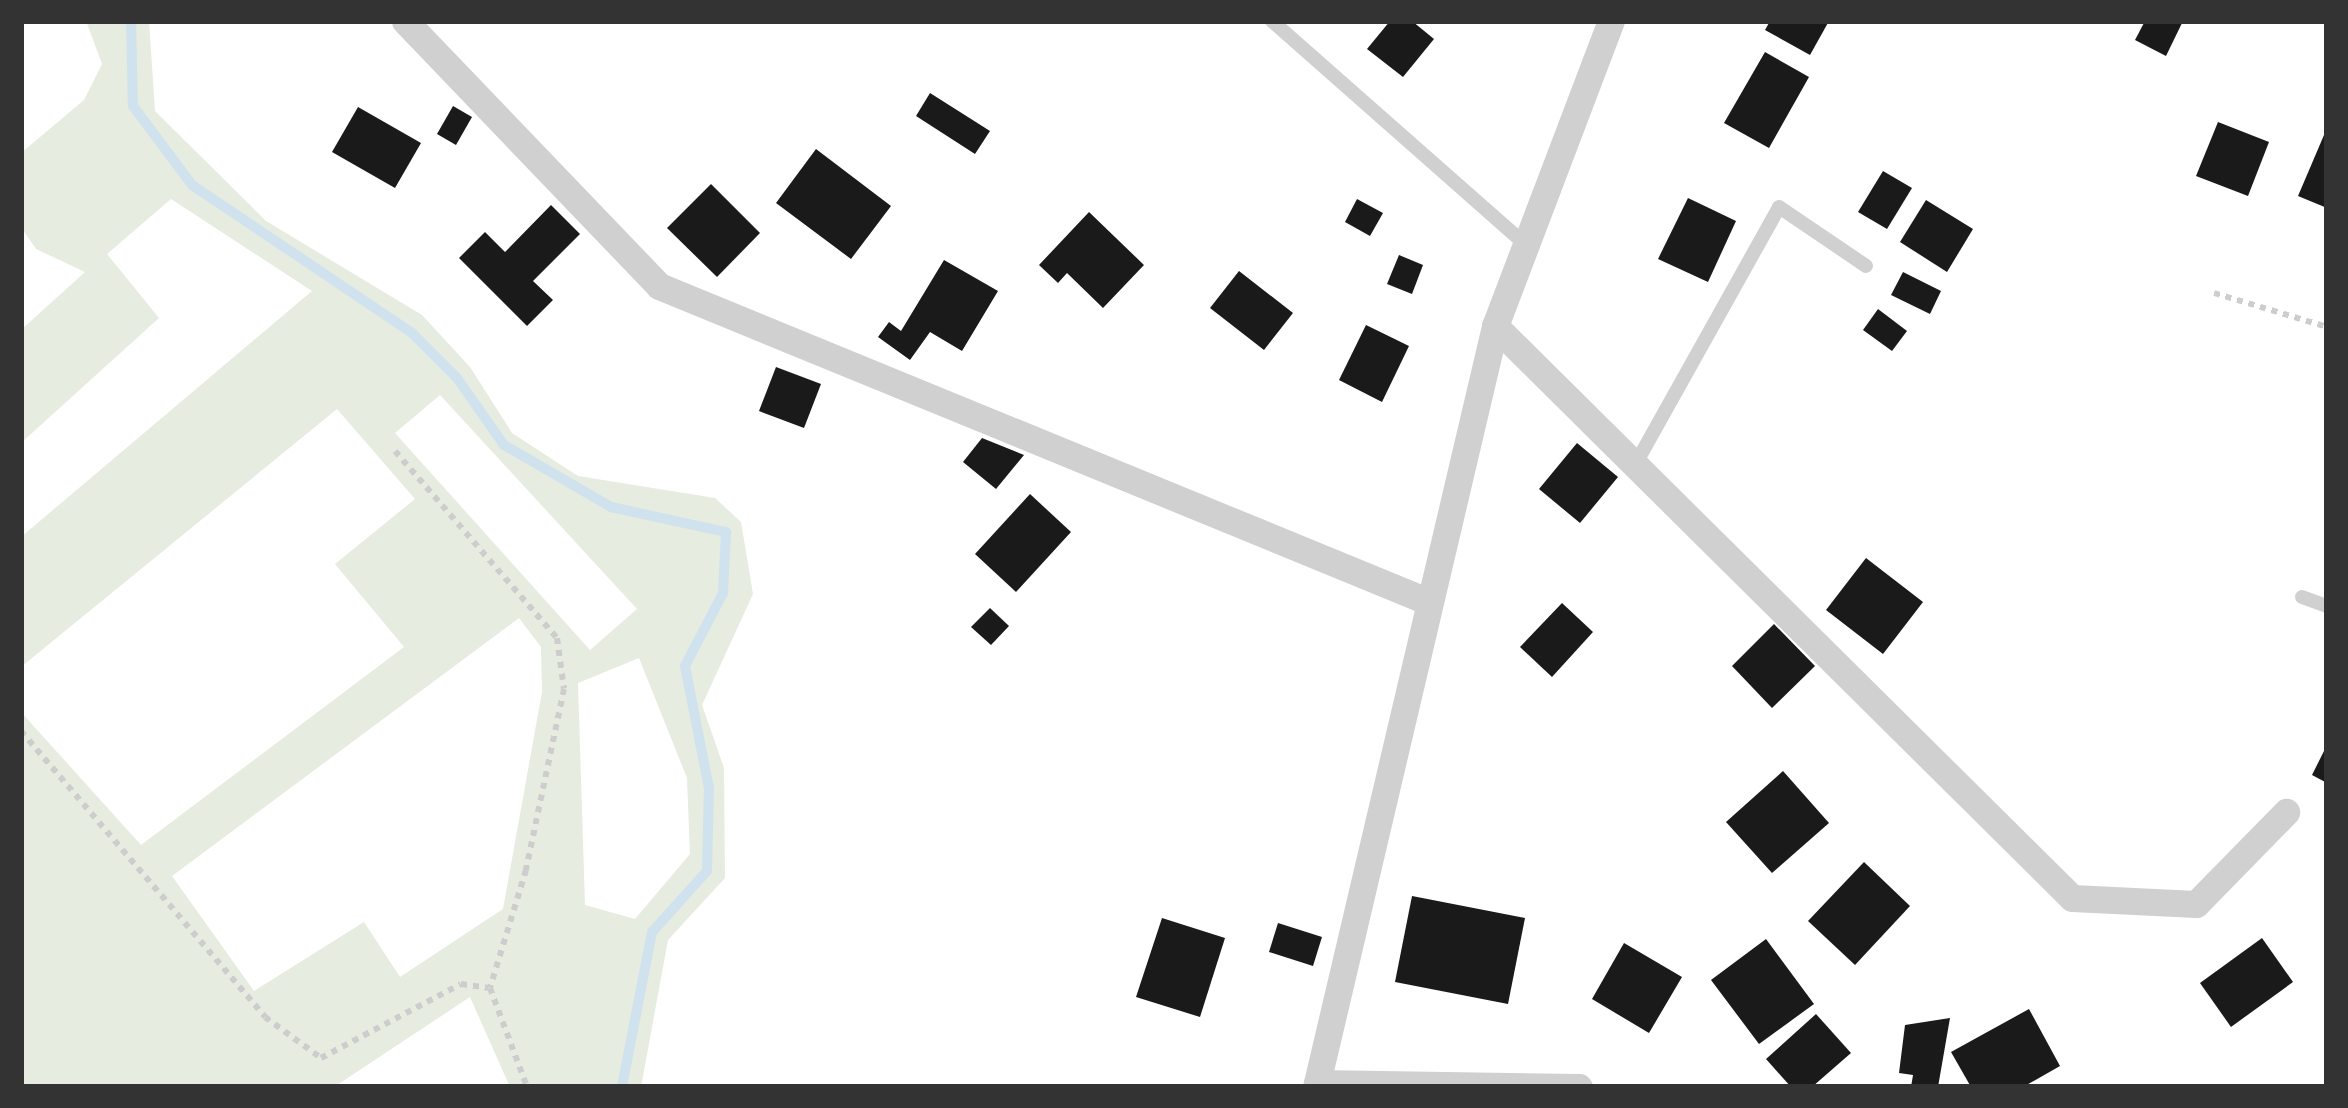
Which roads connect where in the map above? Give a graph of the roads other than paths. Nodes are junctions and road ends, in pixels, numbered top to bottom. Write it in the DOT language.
graph roads {
  1 [pos="405,21"];
  2 [pos="1271,21"];
  3 [pos="1611,21"];
  4 [pos="1524,242"];
  5 [pos="1866,266"];
  6 [pos="1495,326"];
  7 [pos="1635,465"];
  8 [pos="2302,597"];
  9 [pos="1426,601"];
  10 [pos="2327,606"];
  11 [pos="2285,812"];
  12 [pos="1316,1085"];
  13 [pos="1579,1087"];
  1 -- 9 [label="street"];
  2 -- 4 [label="lane"];
  3 -- 4 [label="street"];
  4 -- 6 [label="street"];
  5 -- 7 [label="lane"];
  6 -- 7 [label="street"];
  6 -- 9 [label="street"];
  7 -- 11 [label="street"];
  8 -- 10 [label="lane"];
  9 -- 12 [label="street"];
  12 -- 13 [label="street"];
}
